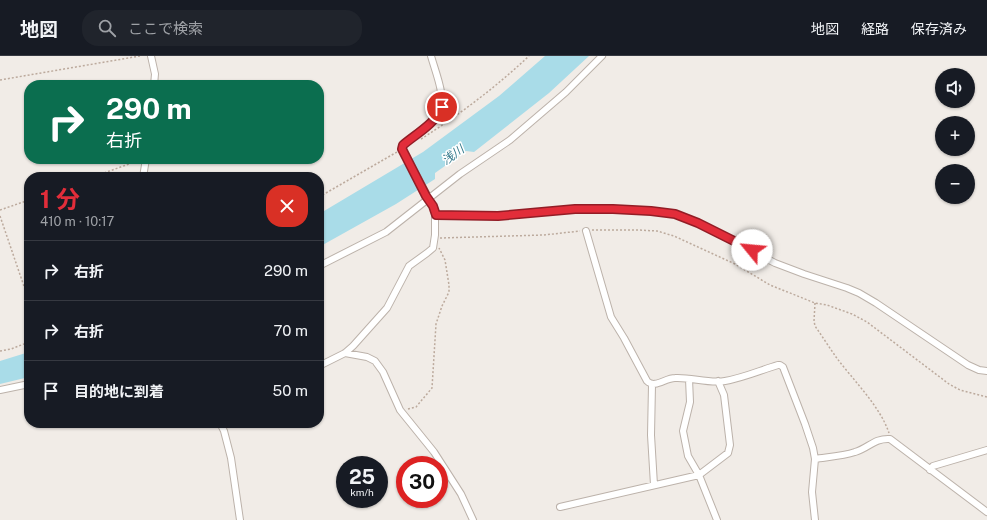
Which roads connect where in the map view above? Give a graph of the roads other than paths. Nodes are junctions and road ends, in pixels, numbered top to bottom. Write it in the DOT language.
graph roads {
  1 [pos="151,56"];
  2 [pos="156,56"];
  3 [pos="431,56"];
  4 [pos="602,56"];
  5 [pos="152,63"];
  6 [pos="154,80"];
  7 [pos="428,197"];
  8 [pos="436,215"];
  9 [pos="586,231"];
  10 [pos="324,263"];
  11 [pos="345,353"];
  12 [pos="324,364"];
  13 [pos="987,371"];
  14 [pos="689,379"];
  15 [pos="718,381"];
  16 [pos="24,385"];
  17 [pos="652,385"];
  18 [pos="0,390"];
  19 [pos="222,428"];
  20 [pos="987,450"];
  21 [pos="815,459"];
  22 [pos="930,470"];
  23 [pos="699,475"];
  24 [pos="654,485"];
  25 [pos="560,507"];
  26 [pos="987,512"];
  27 [pos="240,520"];
  28 [pos="473,520"];
  29 [pos="717,520"];
  30 [pos="815,520"];
  1 -- 5 [label="street"];
  2 -- 5 [label="street"];
  3 -- 7 [label="street"];
  4 -- 7 [label="street"];
  5 -- 6 [label="street"];
  7 -- 8 [label="street"];
  7 -- 10 [label="street"];
  8 -- 11 [label="street"];
  8 -- 13 [label="street"];
  9 -- 17 [label="street"];
  11 -- 12 [label="street"];
  11 -- 28 [label="street"];
  14 -- 15 [label="street"];
  14 -- 17 [label="street"];
  14 -- 23 [label="street"];
  15 -- 21 [label="street"];
  15 -- 23 [label="street"];
  16 -- 18 [label="street"];
  17 -- 24 [label="street"];
  19 -- 27 [label="street"];
  20 -- 22 [label="street"];
  21 -- 22 [label="street"];
  21 -- 30 [label="street"];
  22 -- 26 [label="street"];
  23 -- 24 [label="street"];
  23 -- 29 [label="street"];
  24 -- 25 [label="street"];
}
